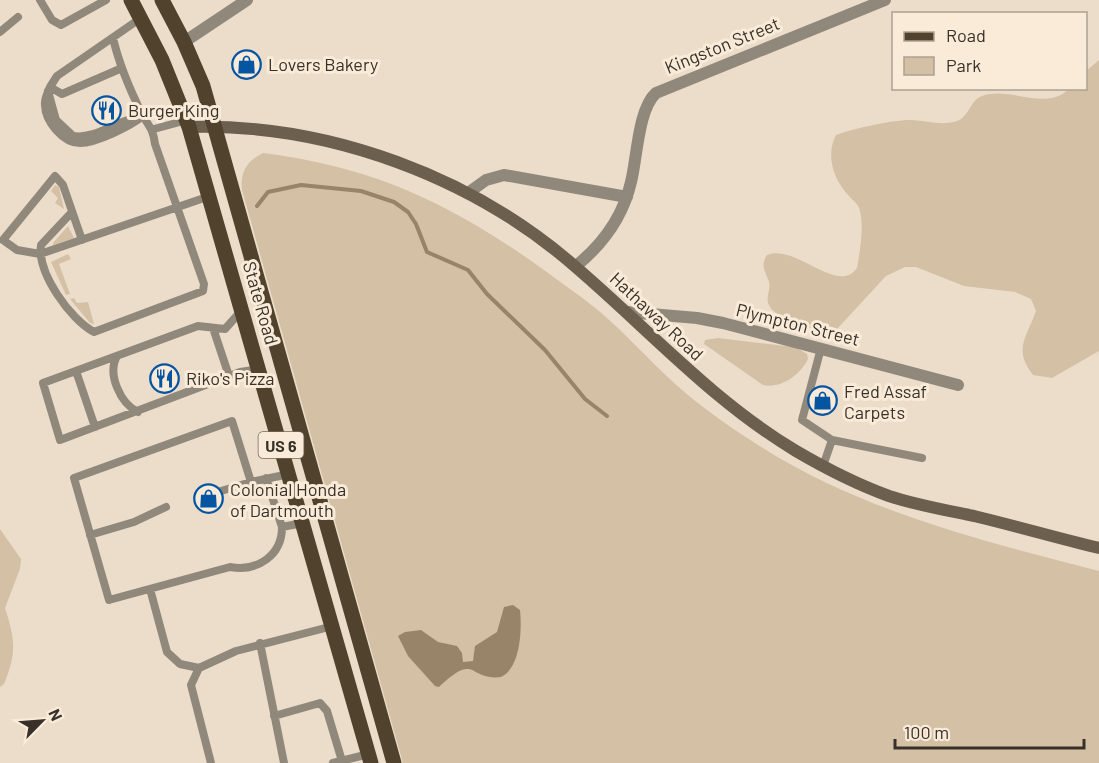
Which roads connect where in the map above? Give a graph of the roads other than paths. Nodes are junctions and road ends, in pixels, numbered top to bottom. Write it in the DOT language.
graph roads {
  1 [pos="40,0"];
  2 [pos="106,0"];
  3 [pos="131,0"];
  4 [pos="162,0"];
  5 [pos="247,0"];
  6 [pos="885,0"];
  7 [pos="18,17"];
  8 [pos="141,18"];
  9 [pos="0,33"];
  10 [pos="113,38"];
  11 [pos="184,42"];
  12 [pos="122,68"];
  13 [pos="49,89"];
  14 [pos="143,116"];
  15 [pos="188,124"];
  16 [pos="215,126"];
  17 [pos="154,129"];
  18 [pos="468,193"];
  19 [pos="210,195"];
  20 [pos="627,197"];
  21 [pos="178,206"];
  22 [pos="72,212"];
  23 [pos="82,240"];
  24 [pos="40,254"];
  25 [pos="576,266"];
  26 [pos="243,308"];
  27 [pos="627,312"];
  28 [pos="213,328"];
  29 [pos="821,348"];
  30 [pos="117,356"];
  31 [pos="260,369"];
  32 [pos="76,371"];
  33 [pos="229,376"];
  34 [pos="958,385"];
  35 [pos="138,412"];
  36 [pos="95,427"];
  37 [pos="832,440"];
  38 [pos="922,458"];
  39 [pos="823,466"];
  40 [pos="289,474"];
  41 [pos="266,478"];
  42 [pos="251,482"];
  43 [pos="201,497"];
  44 [pos="166,507"];
  45 [pos="303,523"];
  46 [pos="282,527"];
  47 [pos="90,535"];
  48 [pos="1099,548"];
  49 [pos="150,589"];
  50 [pos="354,620"];
  51 [pos="333,626"];
  52 [pos="260,643"];
  53 [pos="199,668"];
  54 [pos="274,716"];
  55 [pos="370,758"];
  56 [pos="337,762"];
  57 [pos="211,763"];
  58 [pos="284,763"];
  59 [pos="394,763"];
  1 -- 2 [label="lane"];
  3 -- 8 [label="main road, State Road / US 6"];
  4 -- 11 [label="main road, State Road / US 6"];
  5 -- 11 [label="street"];
  6 -- 20 [label="street, Kingston Street"];
  7 -- 9 [label="lane"];
  8 -- 10 [label="lane"];
  8 -- 15 [label="main road, State Road / US 6"];
  10 -- 12 [label="lane"];
  10 -- 13 [label="lane"];
  11 -- 16 [label="main road, State Road / US 6"];
  12 -- 13 [label="lane"];
  12 -- 14 [label="lane"];
  13 -- 14 [label="lane"];
  14 -- 17 [label="lane"];
  15 -- 16 [label="main road, Hathaway Road"];
  15 -- 17 [label="lane"];
  15 -- 19 [label="main road, State Road / US 6"];
  16 -- 18 [label="main road, Hathaway Road"];
  16 -- 50 [label="main road, State Road / US 6"];
  17 -- 21 [label="lane"];
  18 -- 20 [label="street"];
  18 -- 25 [label="main road, Hathaway Road"];
  19 -- 21 [label="lane"];
  19 -- 26 [label="main road, State Road / US 6"];
  20 -- 25 [label="street, Kingston Street"];
  21 -- 23 [label="lane"];
  21 -- 24 [label="lane"];
  22 -- 23 [label="lane"];
  22 -- 24 [label="lane"];
  22 -- 24 [label="lane"];
  23 -- 24 [label="lane"];
  25 -- 27 [label="main road, Hathaway Road"];
  26 -- 28 [label="lane"];
  26 -- 31 [label="main road, State Road / US 6"];
  27 -- 29 [label="street, Plympton Street"];
  27 -- 39 [label="main road, Hathaway Road"];
  28 -- 30 [label="lane"];
  28 -- 33 [label="lane"];
  29 -- 34 [label="street, Plympton Street"];
  29 -- 37 [label="lane"];
  30 -- 32 [label="lane"];
  30 -- 35 [label="lane"];
  31 -- 33 [label="lane"];
  31 -- 40 [label="main road, State Road / US 6"];
  32 -- 36 [label="lane"];
  32 -- 36 [label="lane"];
  33 -- 35 [label="lane"];
  35 -- 36 [label="lane"];
  37 -- 38 [label="lane"];
  37 -- 39 [label="lane"];
  39 -- 48 [label="main road, Hathaway Road"];
  40 -- 41 [label="lane"];
  40 -- 45 [label="main road, State Road / US 6"];
  41 -- 42 [label="lane"];
  41 -- 46 [label="lane"];
  42 -- 43 [label="lane"];
  42 -- 47 [label="lane"];
  44 -- 47 [label="lane"];
  45 -- 46 [label="lane"];
  45 -- 51 [label="main road, State Road / US 6"];
  46 -- 49 [label="lane"];
  47 -- 49 [label="lane"];
  49 -- 53 [label="lane"];
  50 -- 51 [label="main road"];
  50 -- 59 [label="main road, State Road / US 6"];
  51 -- 52 [label="lane"];
  51 -- 55 [label="main road, State Road / US 6"];
  52 -- 53 [label="lane"];
  52 -- 54 [label="lane"];
  53 -- 57 [label="lane"];
  54 -- 56 [label="lane"];
  54 -- 58 [label="lane"];
  55 -- 56 [label="lane"];
}
